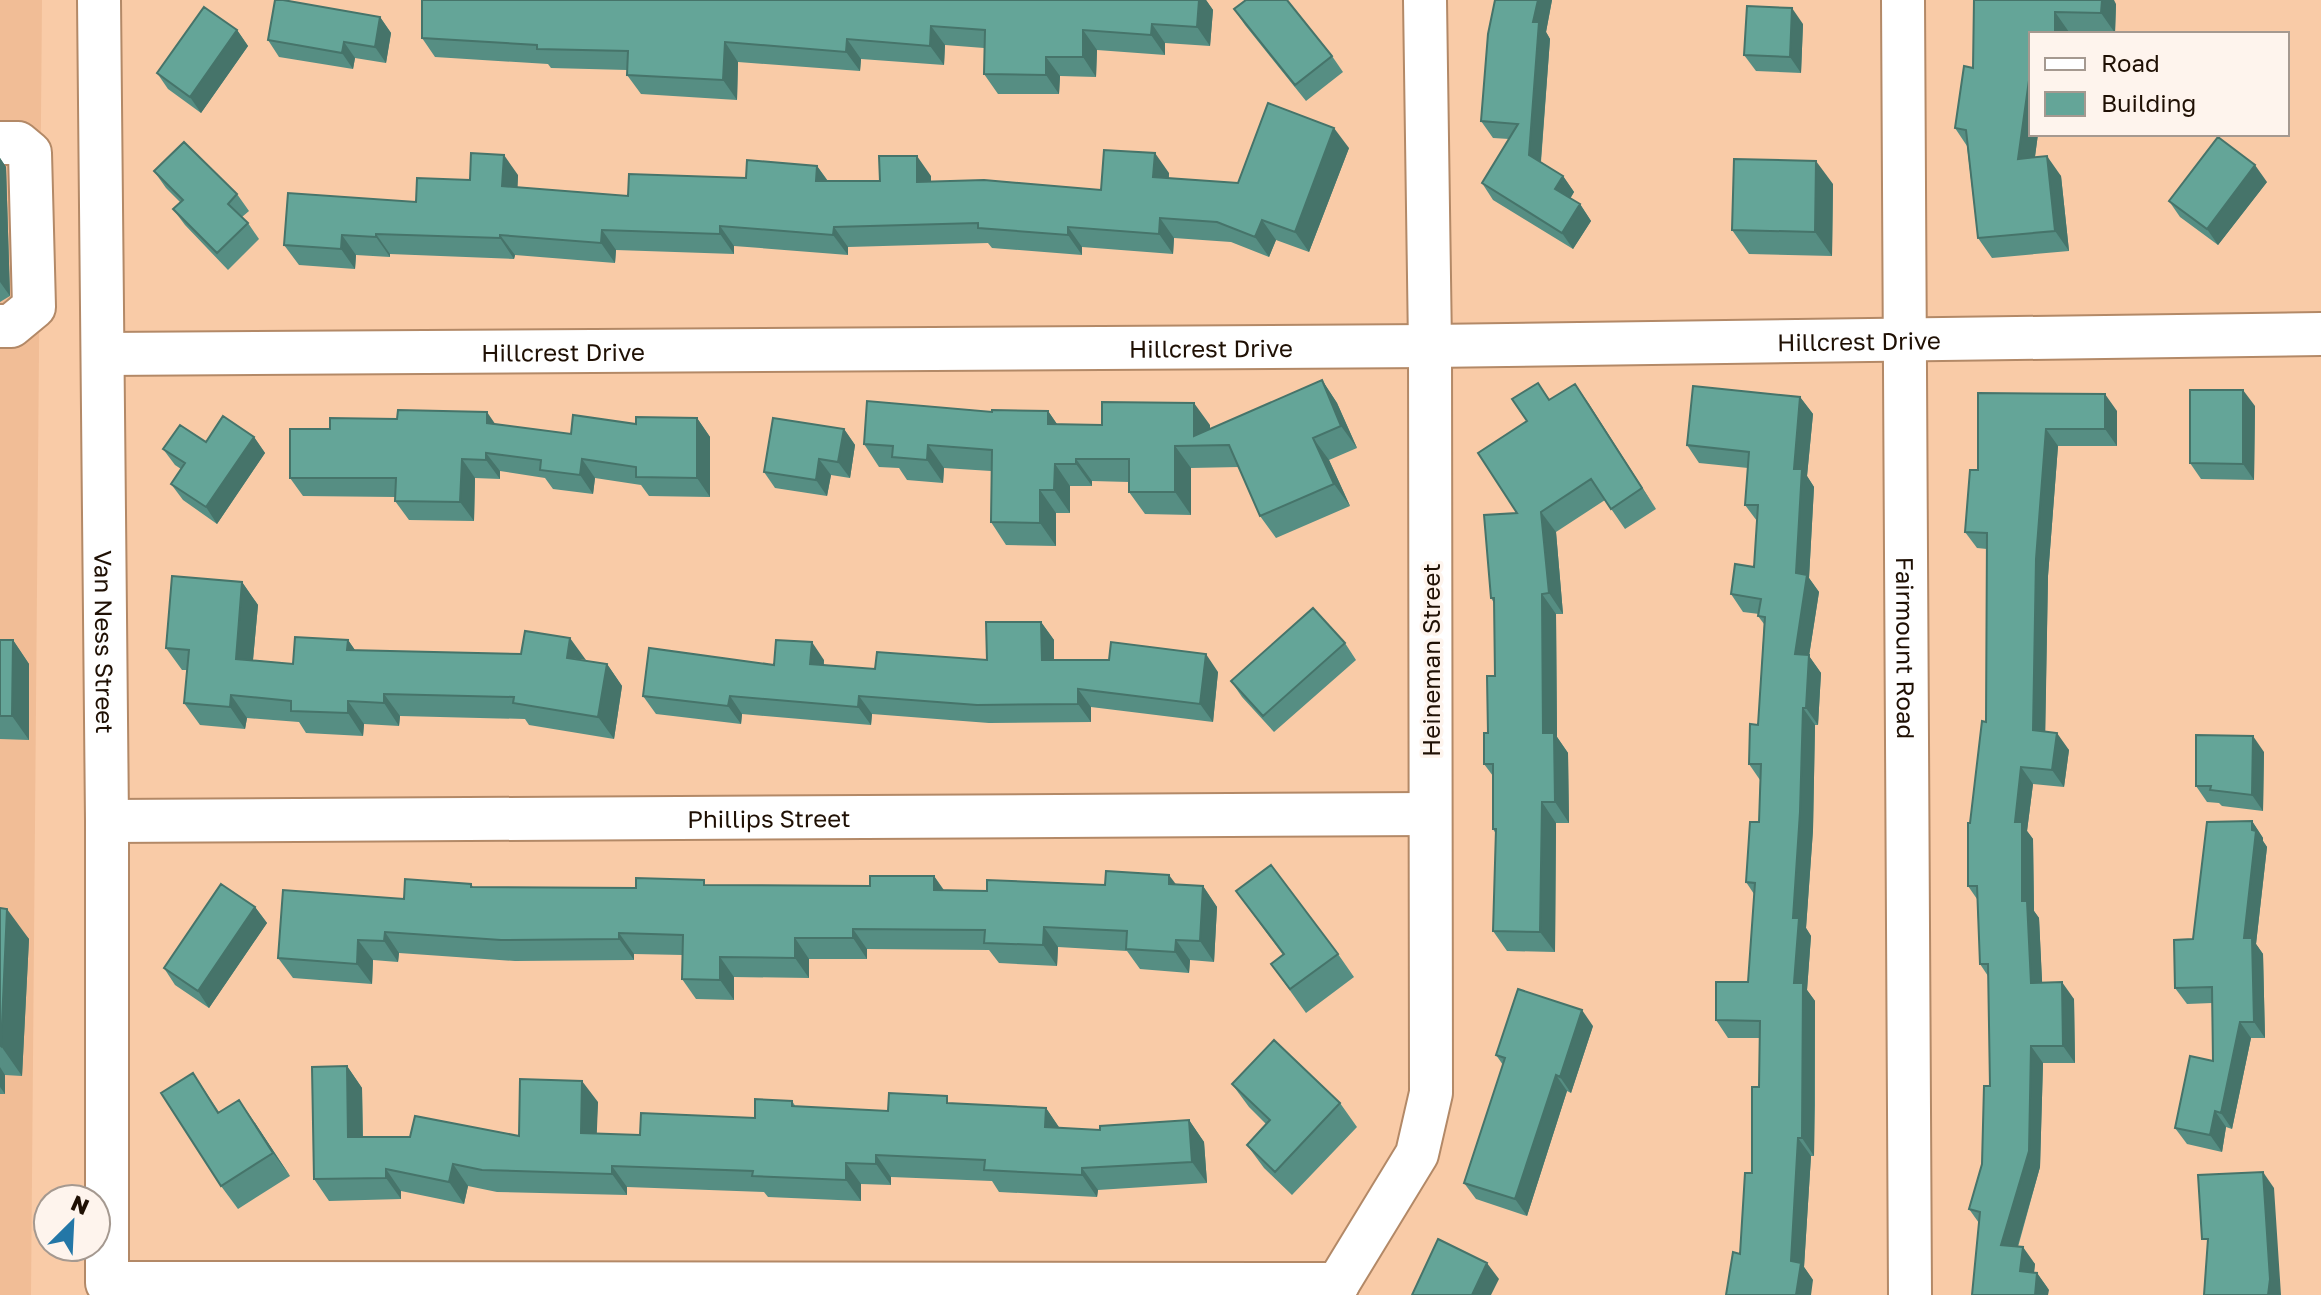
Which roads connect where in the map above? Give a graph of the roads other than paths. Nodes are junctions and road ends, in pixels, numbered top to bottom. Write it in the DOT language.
graph roads {
  1 [pos="99,0"];
  2 [pos="1425,0"];
  3 [pos="1903,0"];
  4 [pos="0,143"];
  5 [pos="0,326"];
  6 [pos="2321,334"];
  7 [pos="1905,339"];
  8 [pos="1430,346"];
  9 [pos="103,354"];
  10 [pos="1430,814"];
  11 [pos="107,821"];
  12 [pos="1334,1290"];
  13 [pos="1910,1295"];
  1 -- 9 [label="street, Van Ness Street"];
  2 -- 8 [label="street, Heineman Street"];
  3 -- 7 [label="street, Fairmount Road"];
  4 -- 5 [label="street"];
  6 -- 7 [label="street, Hillcrest Drive"];
  7 -- 8 [label="street, Hillcrest Drive"];
  7 -- 13 [label="street, Fairmount Road"];
  8 -- 9 [label="street, Hillcrest Drive"];
  8 -- 10 [label="street, Heineman Street"];
  9 -- 11 [label="street, Van Ness Street"];
  10 -- 11 [label="street, Phillips Street"];
  10 -- 12 [label="street, Heineman Street"];
  11 -- 12 [label="street, Van Ness Street"];
}
